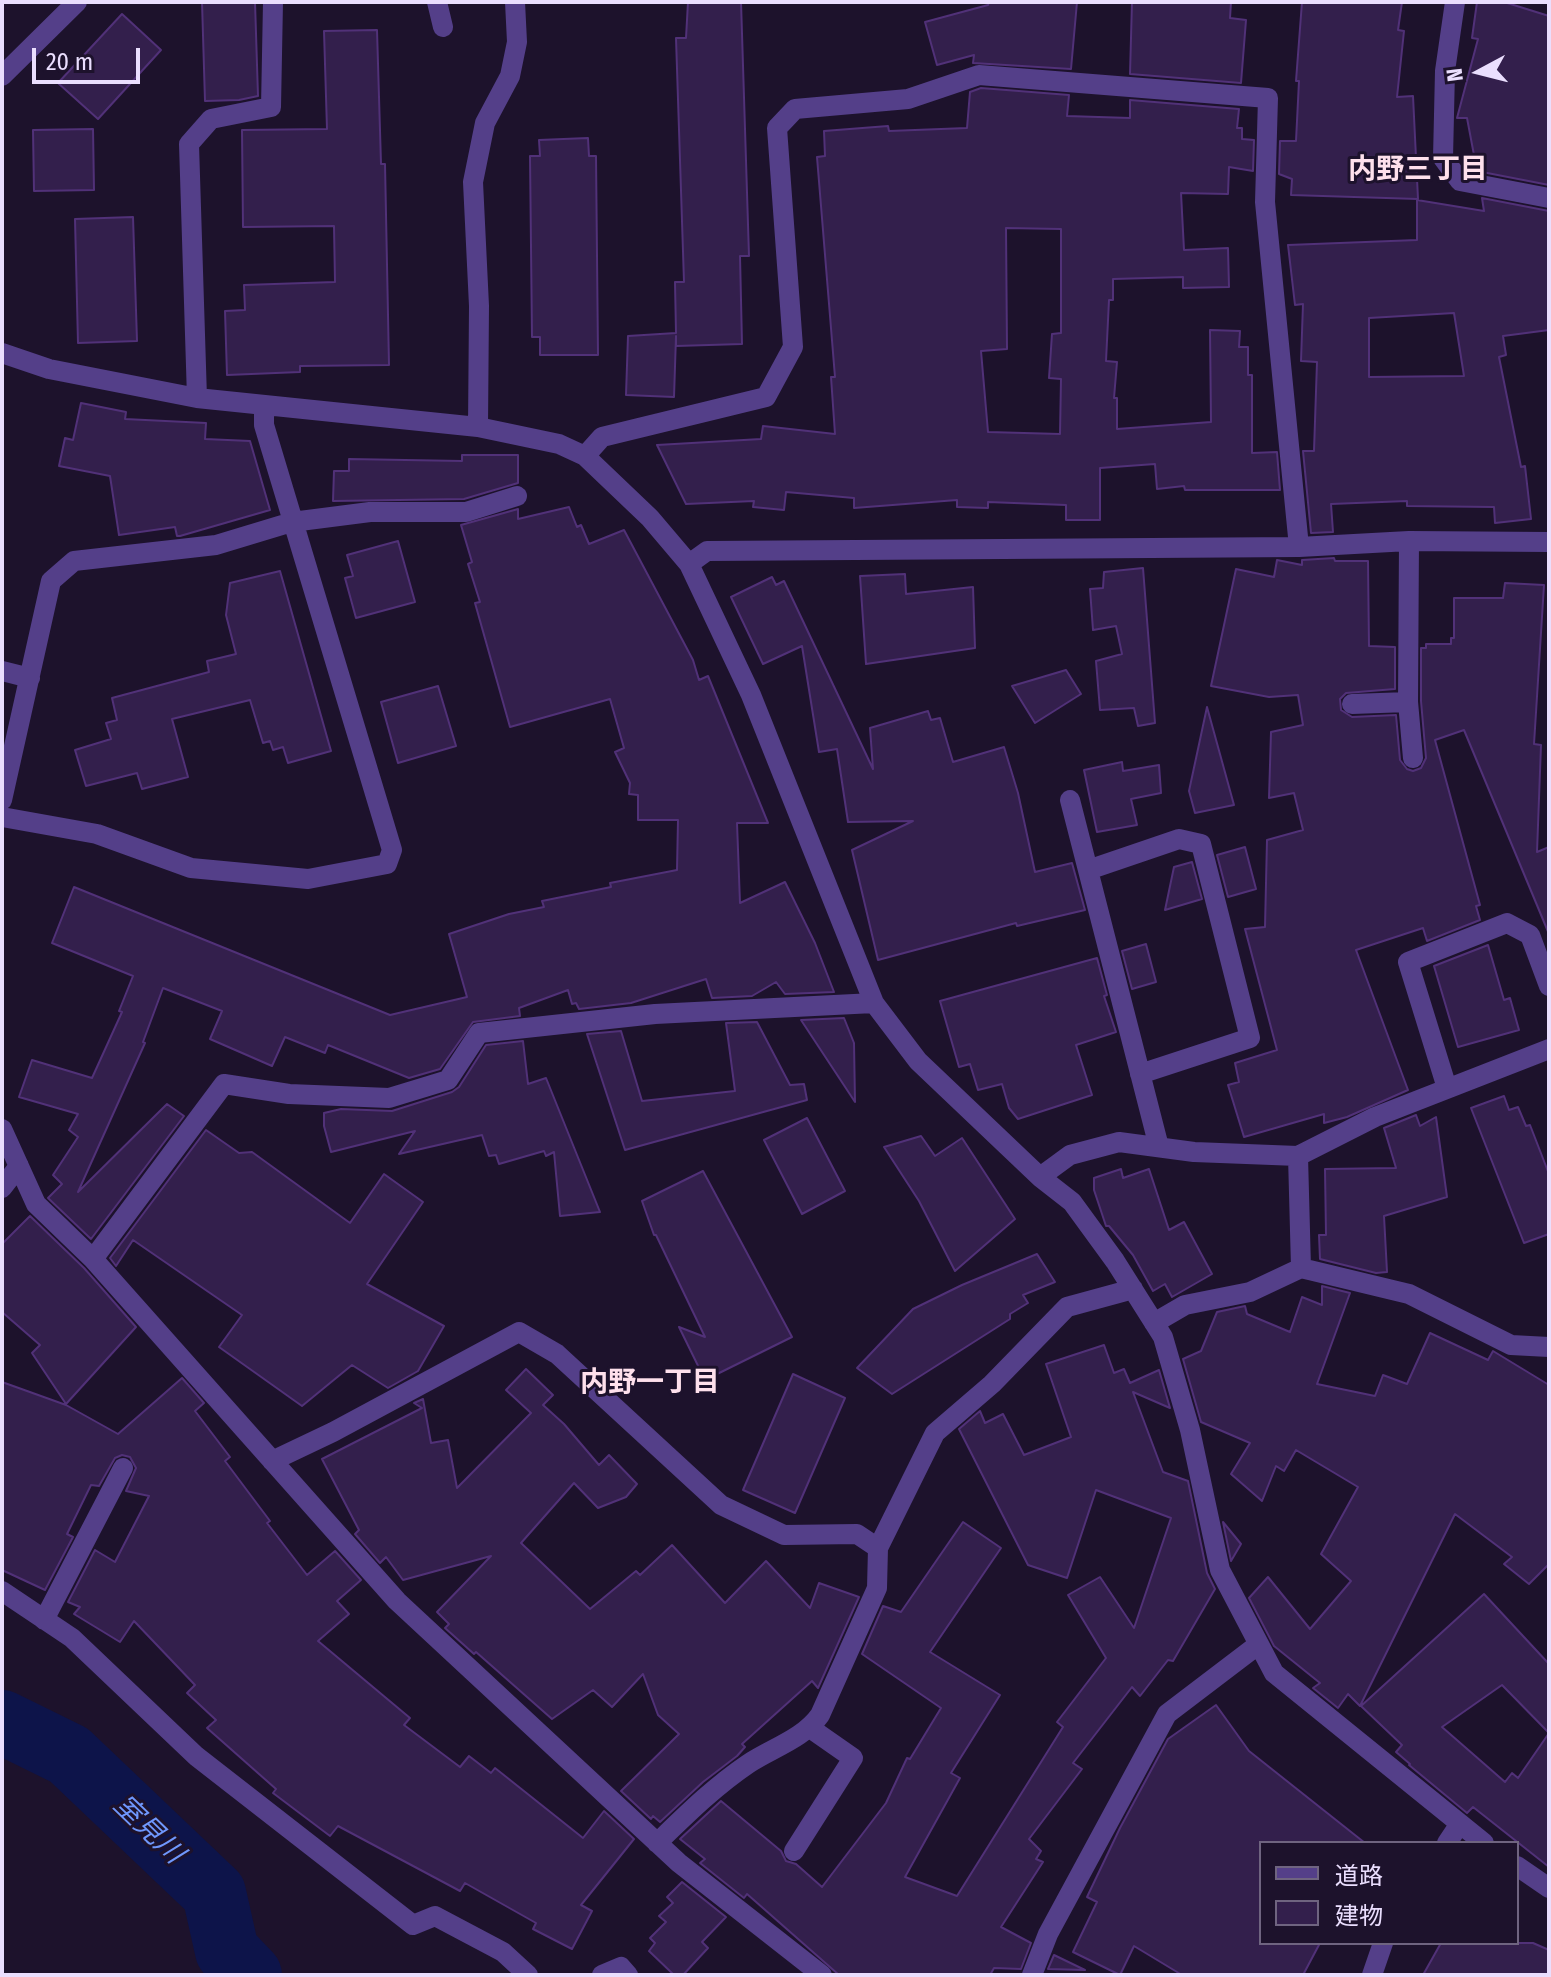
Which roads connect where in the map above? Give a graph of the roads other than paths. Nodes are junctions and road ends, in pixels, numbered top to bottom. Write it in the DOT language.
graph roads {
  1 [pos="77,2"];
  2 [pos="273,2"];
  3 [pos="437,2"];
  4 [pos="515,2"];
  5 [pos="1455,2"];
  6 [pos="443,27"];
  7 [pos="2,76"];
  8 [pos="1549,198"];
  9 [pos="8,353"];
  10 [pos="197,398"];
  11 [pos="264,406"];
  12 [pos="478,427"];
  13 [pos="585,456"];
  14 [pos="517,496"];
  15 [pos="292,522"];
  16 [pos="1409,541"];
  17 [pos="1549,542"];
  18 [pos="1299,547"];
  19 [pos="689,564"];
  20 [pos="2,671"];
  21 [pos="30,678"];
  22 [pos="1408,702"];
  23 [pos="1352,704"];
  24 [pos="1413,758"];
  25 [pos="2,800"];
  26 [pos="1070,800"];
  27 [pos="2,817"];
  28 [pos="1088,870"];
  29 [pos="1549,986"];
  30 [pos="874,1003"];
  31 [pos="1549,1049"];
  32 [pos="1140,1074"];
  33 [pos="1447,1088"];
  34 [pos="2,1129"];
  35 [pos="1159,1147"];
  36 [pos="1298,1156"];
  37 [pos="19,1166"];
  38 [pos="1040,1177"];
  39 [pos="2,1188"];
  40 [pos="93,1259"];
  41 [pos="1301,1268"];
  42 [pos="1133,1289"];
  43 [pos="1154,1323"];
  44 [pos="1549,1347"];
  45 [pos="272,1461"];
  46 [pos="123,1468"];
  47 [pos="878,1548"];
  48 [pos="2,1591"];
  49 [pos="44,1620"];
  50 [pos="1259,1644"];
  51 [pos="810,1728"];
  52 [pos="1459,1825"];
  53 [pos="1448,1841"];
  54 [pos="1481,1841"];
  55 [pos="657,1843"];
  56 [pos="794,1851"];
  57 [pos="1519,1867"];
  58 [pos="1549,1888"];
  59 [pos="1382,1945"];
  60 [pos="528,1975"];
  61 [pos="602,1975"];
  62 [pos="628,1975"];
  63 [pos="822,1975"];
  64 [pos="1032,1975"];
  65 [pos="1372,1975"];
  1 -- 7 [label="street"];
  2 -- 10 [label="street"];
  3 -- 6 [label="street"];
  4 -- 12 [label="street"];
  5 -- 8 [label="street"];
  9 -- 10 [label="street"];
  10 -- 11 [label="street"];
  11 -- 12 [label="street"];
  11 -- 15 [label="street"];
  12 -- 13 [label="street"];
  13 -- 18 [label="street"];
  13 -- 19 [label="street"];
  14 -- 15 [label="street"];
  15 -- 21 [label="street"];
  15 -- 27 [label="street"];
  16 -- 17 [label="street"];
  16 -- 18 [label="street"];
  16 -- 22 [label="street"];
  18 -- 19 [label="street"];
  19 -- 30 [label="street"];
  20 -- 21 [label="street"];
  21 -- 25 [label="street"];
  22 -- 23 [label="street"];
  22 -- 24 [label="street"];
  26 -- 28 [label="street"];
  28 -- 32 [label="street"];
  28 -- 32 [label="street"];
  29 -- 33 [label="street"];
  30 -- 38 [label="street"];
  30 -- 40 [label="street"];
  31 -- 33 [label="street"];
  32 -- 35 [label="street"];
  33 -- 36 [label="street"];
  34 -- 37 [label="street"];
  35 -- 36 [label="street"];
  35 -- 38 [label="street"];
  36 -- 41 [label="street"];
  37 -- 39 [label="street"];
  37 -- 40 [label="street"];
  38 -- 42 [label="street"];
  40 -- 45 [label="street"];
  41 -- 43 [label="street"];
  41 -- 44 [label="street"];
  42 -- 43 [label="street"];
  42 -- 47 [label="street"];
  43 -- 50 [label="street"];
  45 -- 47 [label="street"];
  45 -- 55 [label="street"];
  46 -- 49 [label="street"];
  47 -- 51 [label="street"];
  48 -- 49 [label="street"];
  49 -- 60 [label="street"];
  50 -- 52 [label="street"];
  50 -- 64 [label="street"];
  51 -- 55 [label="street"];
  51 -- 56 [label="street"];
  52 -- 53 [label="street"];
  52 -- 54 [label="street"];
  55 -- 63 [label="street"];
  57 -- 58 [label="street"];
  59 -- 65 [label="street"];
  61 -- 62 [label="street"];
}
